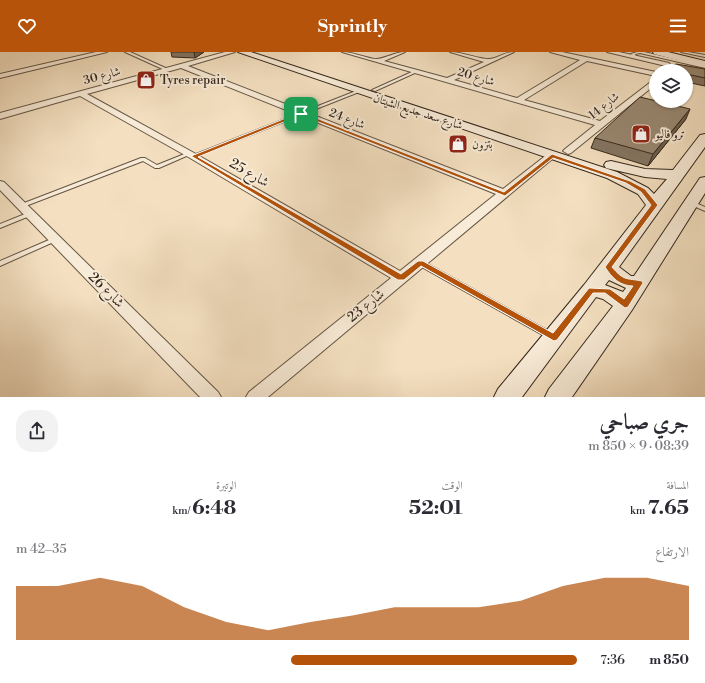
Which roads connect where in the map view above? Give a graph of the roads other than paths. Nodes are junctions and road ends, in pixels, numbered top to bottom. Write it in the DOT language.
graph roads {
  1 [pos="104,52"];
  2 [pos="127,52"];
  3 [pos="232,52"];
  4 [pos="242,52"];
  5 [pos="258,52"];
  6 [pos="345,52"];
  7 [pos="402,52"];
  8 [pos="453,52"];
  9 [pos="511,52"];
  10 [pos="553,52"];
  11 [pos="610,52"];
  12 [pos="657,52"];
  13 [pos="672,52"];
  14 [pos="676,52"];
  15 [pos="683,52"];
  16 [pos="634,57"];
  17 [pos="705,58"];
  18 [pos="586,59"];
  19 [pos="377,61"];
  20 [pos="490,61"];
  21 [pos="661,62"];
  22 [pos="664,64"];
  23 [pos="181,66"];
  24 [pos="705,69"];
  25 [pos="168,70"];
  26 [pos="693,71"];
  27 [pos="415,72"];
  28 [pos="649,72"];
  29 [pos="705,73"];
  30 [pos="0,76"];
  31 [pos="447,81"];
  32 [pos="649,86"];
  33 [pos="360,90"];
  34 [pos="81,94"];
  35 [pos="517,101"];
  36 [pos="301,114"];
  37 [pos="0,116"];
  38 [pos="601,124"];
  39 [pos="705,138"];
  40 [pos="568,151"];
  41 [pos="191,155"];
  42 [pos="552,156"];
  43 [pos="607,169"];
  44 [pos="678,175"];
  45 [pos="705,181"];
  46 [pos="0,184"];
  47 [pos="505,194"];
  48 [pos="654,205"];
  49 [pos="698,206"];
  50 [pos="26,210"];
  51 [pos="0,226"];
  52 [pos="56,239"];
  53 [pos="420,263"];
  54 [pos="0,264"];
  55 [pos="608,267"];
  56 [pos="401,278"];
  57 [pos="639,283"];
  58 [pos="591,290"];
  59 [pos="625,305"];
  60 [pos="554,337"];
  61 [pos="212,397"];
  62 [pos="255,397"];
  63 [pos="507,397"];
  64 [pos="558,397"];
  1 -- 30 [label="street"];
  2 -- 25 [label="lane"];
  3 -- 23 [label="street, شارع 30"];
  4 -- 33 [label="street, شارع سعد جديع الشيتان"];
  5 -- 33 [label="street, شارع سعد جديع الشيتان"];
  6 -- 19 [label="street, شارع 20"];
  7 -- 19 [label="street"];
  8 -- 20 [label="street"];
  9 -- 20 [label="street"];
  10 -- 18 [label="street"];
  11 -- 16 [label="street"];
  12 -- 17 [label="street"];
  13 -- 17 [label="street"];
  14 -- 17 [label="street"];
  15 -- 17 [label="lane"];
  16 -- 21 [label="street"];
  16 -- 24 [label="lane"];
  18 -- 28 [label="street"];
  18 -- 35 [label="street"];
  19 -- 27 [label="street, شارع 20"];
  20 -- 31 [label="street"];
  21 -- 22 [label="street"];
  21 -- 24 [label="lane"];
  23 -- 25 [label="street, شارع 30"];
  23 -- 36 [label="street, شارع 24"];
  25 -- 34 [label="street, شارع 30"];
  26 -- 29 [label="street"];
  27 -- 31 [label="street, شارع 20"];
  27 -- 33 [label="lane"];
  31 -- 35 [label="street, شارع 20"];
  32 -- 38 [label="street, شارع 14"];
  33 -- 36 [label="lane"];
  33 -- 40 [label="street, شارع سعد جديع الشيتان"];
  33 -- 42 [label="street, شارع سعد جديع الشيتان"];
  34 -- 37 [label="street, شارع 30"];
  34 -- 41 [label="street, شارع 25"];
  35 -- 38 [label="street, شارع 20"];
  36 -- 41 [label="lane"];
  36 -- 47 [label="street, شارع 24"];
  38 -- 40 [label="street, شارع 14"];
  39 -- 44 [label="street"];
  40 -- 43 [label="street, شارع سعد جديع الشيتان"];
  41 -- 50 [label="lane"];
  41 -- 56 [label="street, شارع 25"];
  42 -- 43 [label="street, شارع سعد جديع الشيتان"];
  42 -- 47 [label="street, شارع 23"];
  43 -- 44 [label="street, شارع سعد جديع الشيتان"];
  43 -- 48 [label="street, شارع سعد جديع الشيتان"];
  44 -- 48 [label="street"];
  45 -- 49 [label="street"];
  46 -- 50 [label="street, شارع 26"];
  47 -- 53 [label="street, شارع 23"];
  48 -- 55 [label="street"];
  49 -- 57 [label="street"];
  50 -- 51 [label="lane"];
  50 -- 52 [label="street, شارع 26"];
  52 -- 54 [label="lane"];
  52 -- 61 [label="street, شارع 26"];
  53 -- 56 [label="street, شارع 23"];
  53 -- 60 [label="lane"];
  55 -- 57 [label="street"];
  55 -- 58 [label="street"];
  56 -- 62 [label="street, شارع 23"];
  57 -- 59 [label="street"];
  58 -- 59 [label="street"];
  58 -- 60 [label="street"];
  59 -- 64 [label="street"];
  60 -- 63 [label="street"];
}
